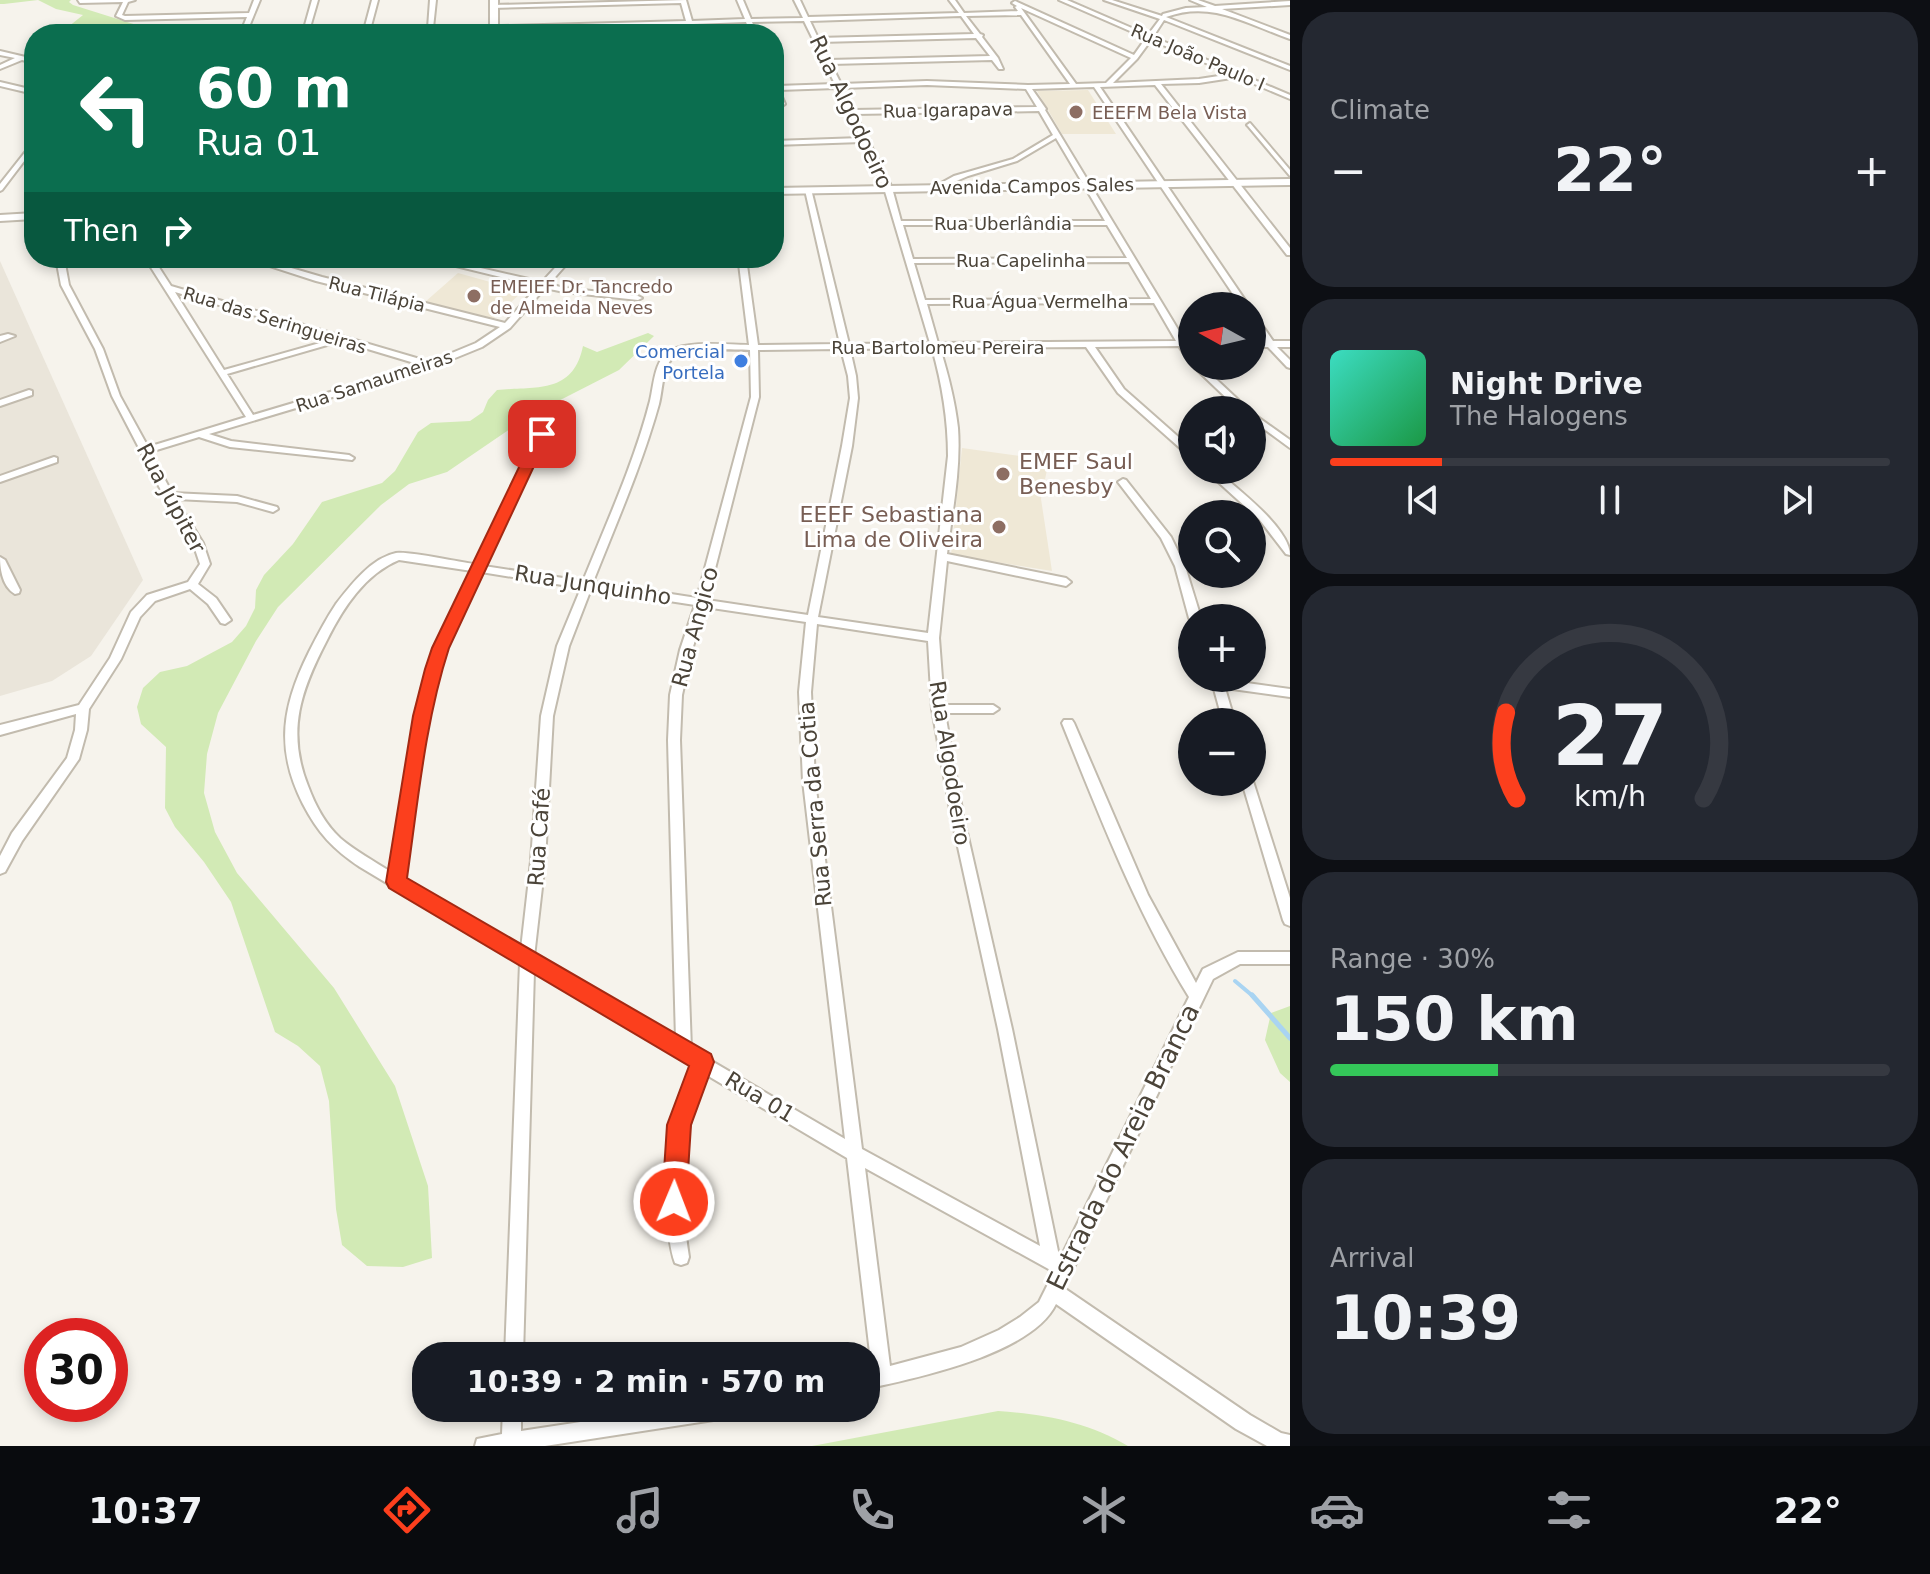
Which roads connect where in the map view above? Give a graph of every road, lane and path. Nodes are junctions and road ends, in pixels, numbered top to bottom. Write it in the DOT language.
graph roads {
  1 [pos="128,0"];
  2 [pos="257,0"];
  3 [pos="315,0"];
  4 [pos="375,0"];
  5 [pos="433,0"];
  6 [pos="740,0"];
  7 [pos="797,0"];
  8 [pos="952,0"];
  9 [pos="1062,0"];
  10 [pos="1107,0"];
  11 [pos="1193,0"];
  12 [pos="1275,0"];
  13 [pos="80,1"];
  14 [pos="683,1"];
  15 [pos="1013,2"];
  16 [pos="494,4"];
  17 [pos="1288,4"];
  18 [pos="1212,8"];
  19 [pos="1022,13"];
  20 [pos="252,15"];
  21 [pos="963,15"];
  22 [pos="1161,17"];
  23 [pos="807,18"];
  24 [pos="748,20"];
  25 [pos="691,21"];
  26 [pos="248,24"];
  27 [pos="308,24"];
  28 [pos="369,24"];
  29 [pos="431,24"];
  30 [pos="625,24"];
  31 [pos="691,24"];
  32 [pos="750,24"];
  33 [pos="981,36"];
  34 [pos="1151,37"];
  35 [pos="1290,37"];
  36 [pos="819,40"];
  37 [pos="0,53"];
  38 [pos="21,58"];
  39 [pos="995,58"];
  40 [pos="1135,58"];
  41 [pos="24,59"];
  42 [pos="830,62"];
  43 [pos="0,67"];
  44 [pos="1001,68"];
  45 [pos="1290,68"];
  46 [pos="1240,75"];
  47 [pos="1157,83"];
  48 [pos="0,84"];
  49 [pos="1108,85"];
  50 [pos="840,86"];
  51 [pos="1074,86"];
  52 [pos="1096,86"];
  53 [pos="784,87"];
  54 [pos="1028,87"];
  55 [pos="24,90"];
  56 [pos="1290,97"];
  57 [pos="1043,109"];
  58 [pos="853,112"];
  59 [pos="1250,125"];
  60 [pos="1058,135"];
  61 [pos="867,140"];
  62 [pos="784,143"];
  63 [pos="24,157"];
  64 [pos="18,165"];
  65 [pos="24,165"];
  66 [pos="1290,174"];
  67 [pos="1290,182"];
  68 [pos="1235,183"];
  69 [pos="1162,184"];
  70 [pos="1090,185"];
  71 [pos="938,187"];
  72 [pos="888,188"];
  73 [pos="0,189"];
  74 [pos="809,190"];
  75 [pos="784,191"];
  76 [pos="24,217"];
  77 [pos="0,218"];
  78 [pos="897,223"];
  79 [pos="1108,223"];
  80 [pos="1290,253"];
  81 [pos="1131,260"];
  82 [pos="911,261"];
  83 [pos="62,268"];
  84 [pos="155,268"];
  85 [pos="282,268"];
  86 [pos="469,268"];
  87 [pos="559,268"];
  88 [pos="743,268"];
  89 [pos="544,286"];
  90 [pos="166,287"];
  91 [pos="1235,292"];
  92 [pos="638,298"];
  93 [pos="1158,301"];
  94 [pos="922,302"];
  95 [pos="507,326"];
  96 [pos="1178,330"];
  97 [pos="11,336"];
  98 [pos="1266,338"];
  99 [pos="0,339"];
  100 [pos="340,340"];
  101 [pos="1178,343"];
  102 [pos="1266,344"];
  103 [pos="1270,344"];
  104 [pos="1290,344"];
  105 [pos="1090,346"];
  106 [pos="936,347"];
  107 [pos="684,348"];
  108 [pos="846,348"];
  109 [pos="754,349"];
  110 [pos="430,365"];
  111 [pos="1290,365"];
  112 [pos="223,373"];
  113 [pos="1212,380"];
  114 [pos="29,393"];
  115 [pos="1229,396"];
  116 [pos="0,403"];
  117 [pos="558,415"];
  118 [pos="252,420"];
  119 [pos="1266,427"];
  120 [pos="201,435"];
  121 [pos="1178,442"];
  122 [pos="1290,445"];
  123 [pos="147,450"];
  124 [pos="349,458"];
  125 [pos="54,460"];
  126 [pos="0,479"];
  127 [pos="1123,482"];
  128 [pos="1226,484"];
  129 [pos="169,496"];
  130 [pos="273,509"];
  131 [pos="1290,552"];
  132 [pos="395,557"];
  133 [pos="943,557"];
  134 [pos="0,560"];
  135 [pos="479,568"];
  136 [pos="1066,582"];
  137 [pos="586,583"];
  138 [pos="192,585"];
  139 [pos="15,590"];
  140 [pos="701,603"];
  141 [pos="1191,604"];
  142 [pos="225,620"];
  143 [pos="812,621"];
  144 [pos="933,638"];
  145 [pos="1266,689"];
  146 [pos="1290,693"];
  147 [pos="83,708"];
  148 [pos="938,709"];
  149 [pos="993,709"];
  150 [pos="1068,723"];
  151 [pos="0,730"];
  152 [pos="1252,796"];
  153 [pos="0,868"];
  154 [pos="396,882"];
  155 [pos="1290,920"];
  156 [pos="1290,958"];
  157 [pos="527,960"];
  158 [pos="1196,995"];
  159 [pos="684,1050"];
  160 [pos="702,1062"];
  161 [pos="857,1155"];
  162 [pos="681,1257"];
  163 [pos="1057,1264"];
  164 [pos="1054,1292"];
  165 [pos="514,1342"];
  166 [pos="871,1342"];
  167 [pos="880,1376"];
  168 [pos="512,1422"];
  169 [pos="644,1422"];
  170 [pos="511,1443"];
  171 [pos="1290,1444"];
  172 [pos="484,1446"];
  1 -- 13 [label="street"];
  1 -- 20 [label="street"];
  2 -- 20 [label="street"];
  3 -- 27 [label="street"];
  4 -- 28 [label="street"];
  5 -- 29 [label="street"];
  6 -- 24 [label="street"];
  7 -- 23 [label="street, Rua Algodoeiro"];
  8 -- 21 [label="street"];
  9 -- 34 [label="street, Rua João Paulo I"];
  10 -- 22 [label="street"];
  11 -- 18 [label="street"];
  12 -- 17 [label="street"];
  14 -- 16 [label="street"];
  14 -- 25 [label="street"];
  15 -- 19 [label="street"];
  15 -- 40 [label="street"];
  17 -- 18 [label="street"];
  18 -- 22 [label="street"];
  18 -- 35 [label="street"];
  19 -- 21 [label="street"];
  19 -- 51 [label="street"];
  20 -- 26 [label="street"];
  21 -- 23 [label="street"];
  21 -- 33 [label="street"];
  22 -- 34 [label="street"];
  22 -- 45 [label="street"];
  23 -- 24 [label="street"];
  23 -- 36 [label="street, Rua Algodoeiro"];
  24 -- 25 [label="street"];
  24 -- 32 [label="street"];
  25 -- 30 [label="street"];
  25 -- 31 [label="street"];
  33 -- 36 [label="street"];
  33 -- 39 [label="street"];
  34 -- 40 [label="street"];
  34 -- 46 [label="street, Rua João Paulo I"];
  36 -- 42 [label="street, Rua Algodoeiro"];
  37 -- 38 [label="street"];
  38 -- 41 [label="street"];
  38 -- 43 [label="street"];
  39 -- 42 [label="street"];
  39 -- 44 [label="street"];
  40 -- 49 [label="street"];
  42 -- 50 [label="street, Rua Algodoeiro"];
  46 -- 47 [label="street"];
  46 -- 56 [label="street, Rua João Paulo I"];
  47 -- 49 [label="street"];
  47 -- 68 [label="street"];
  48 -- 55 [label="street"];
  49 -- 52 [label="street"];
  50 -- 53 [label="street"];
  50 -- 54 [label="street"];
  50 -- 58 [label="street, Rua Algodoeiro"];
  51 -- 52 [label="street"];
  51 -- 54 [label="street"];
  52 -- 69 [label="street"];
  54 -- 57 [label="street"];
  57 -- 58 [label="street, Rua Igarapava"];
  57 -- 60 [label="street"];
  58 -- 61 [label="street, Rua Algodoeiro"];
  59 -- 66 [label="street"];
  60 -- 70 [label="street"];
  60 -- 71 [label="street"];
  61 -- 62 [label="street"];
  61 -- 72 [label="street, Rua Algodoeiro"];
  63 -- 64 [label="street"];
  64 -- 65 [label="street"];
  64 -- 73 [label="street"];
  67 -- 68 [label="street, Avenida Campos Sales"];
  68 -- 69 [label="street, Avenida Campos Sales"];
  68 -- 80 [label="street"];
  69 -- 70 [label="street, Avenida Campos Sales"];
  69 -- 91 [label="street"];
  70 -- 71 [label="street, Avenida Campos Sales"];
  70 -- 79 [label="street"];
  71 -- 72 [label="street, Avenida Campos Sales"];
  72 -- 74 [label="street, Avenida Campos Sales"];
  72 -- 78 [label="street, Rua Algodoeiro"];
  74 -- 75 [label="street, Avenida Campos Sales"];
  74 -- 108 [label="street, Rua Serra da Cotia"];
  76 -- 77 [label="street"];
  78 -- 79 [label="street, Rua Uberlândia"];
  78 -- 82 [label="street, Rua Algodoeiro"];
  79 -- 81 [label="street"];
  81 -- 82 [label="street, Rua Capelinha"];
  81 -- 93 [label="street"];
  82 -- 94 [label="street, Rua Algodoeiro"];
  83 -- 123 [label="street, Rua Júpiter"];
  84 -- 90 [label="street"];
  85 -- 95 [label="street, Rua Tilápia"];
  86 -- 89 [label="street"];
  87 -- 89 [label="street, Rua Samaumeiras"];
  88 -- 109 [label="street, Rua Angico"];
  89 -- 92 [label="street"];
  89 -- 95 [label="street, Rua Samaumeiras"];
  90 -- 100 [label="street, Rua das Seringueiras"];
  90 -- 112 [label="street"];
  93 -- 94 [label="street, Rua Água Vermelha"];
  93 -- 96 [label="street"];
  94 -- 106 [label="street, Rua Algodoeiro"];
  95 -- 110 [label="street, Rua Samaumeiras"];
  97 -- 99 [label="street"];
  98 -- 103 [label="street"];
  100 -- 110 [label="street, Rua das Seringueiras"];
  100 -- 112 [label="street"];
  101 -- 105 [label="street, Rua Bartolomeu Pereira"];
  102 -- 103 [label="street"];
  103 -- 104 [label="street"];
  103 -- 111 [label="street"];
  105 -- 106 [label="street, Rua Bartolomeu Pereira"];
  105 -- 121 [label="street"];
  106 -- 108 [label="street, Rua Bartolomeu Pereira"];
  106 -- 133 [label="street, Rua Algodoeiro"];
  107 -- 109 [label="street, Rua Bartolomeu Pereira"];
  107 -- 137 [label="street, Rua Café"];
  108 -- 109 [label="street, Rua Bartolomeu Pereira"];
  108 -- 143 [label="street, Rua Serra da Cotia"];
  109 -- 140 [label="street, Rua Angico"];
  110 -- 118 [label="street, Rua Samaumeiras"];
  112 -- 118 [label="street"];
  113 -- 115 [label="street"];
  114 -- 116 [label="street"];
  117 -- 135 [label="street"];
  118 -- 120 [label="street, Rua Samaumeiras"];
  119 -- 122 [label="street"];
  120 -- 123 [label="street, Rua Samaumeiras"];
  120 -- 124 [label="street"];
  123 -- 129 [label="street, Rua Júpiter"];
  125 -- 126 [label="street"];
  127 -- 141 [label="street"];
  128 -- 131 [label="street"];
  129 -- 130 [label="street"];
  129 -- 138 [label="street, Rua Júpiter"];
  132 -- 135 [label="street, Rua Junquinho"];
  132 -- 154 [label="street, Rua 01"];
  133 -- 136 [label="street"];
  133 -- 144 [label="street, Rua Algodoeiro"];
  134 -- 139 [label="street"];
  135 -- 137 [label="street, Rua Junquinho"];
  135 -- 154 [label="street"];
  137 -- 140 [label="street, Rua Junquinho"];
  137 -- 157 [label="street, Rua Café"];
  138 -- 142 [label="street"];
  138 -- 147 [label="street, Rua Júpiter"];
  140 -- 143 [label="street, Rua Junquinho"];
  140 -- 159 [label="street, Rua Angico"];
  143 -- 144 [label="street, Rua Junquinho"];
  143 -- 161 [label="street, Rua Serra da Cotia"];
  144 -- 148 [label="street, Rua Algodoeiro"];
  145 -- 146 [label="street"];
  147 -- 151 [label="street"];
  147 -- 153 [label="street, Rua Júpiter"];
  148 -- 149 [label="street"];
  148 -- 163 [label="street, Rua Algodoeiro"];
  150 -- 158 [label="street"];
  152 -- 155 [label="street"];
  154 -- 157 [label="street, Rua 01"];
  156 -- 158 [label="street, Estrada do Areia Branca"];
  157 -- 159 [label="street, Rua 01"];
  157 -- 165 [label="street, Rua Café"];
  158 -- 163 [label="street, Estrada do Areia Branca"];
  159 -- 160 [label="street, Rua 01"];
  160 -- 161 [label="street, Rua 01"];
  160 -- 162 [label="street"];
  161 -- 163 [label="street, Rua 01"];
  161 -- 166 [label="street, Rua Serra da Cotia"];
  163 -- 164 [label="street, Estrada do Areia Branca"];
  164 -- 167 [label="street, Estrada do Areia Branca"];
  164 -- 171 [label="street"];
  168 -- 170 [label="street"];
  169 -- 170 [label="street"];
  170 -- 172 [label="street"];
}
